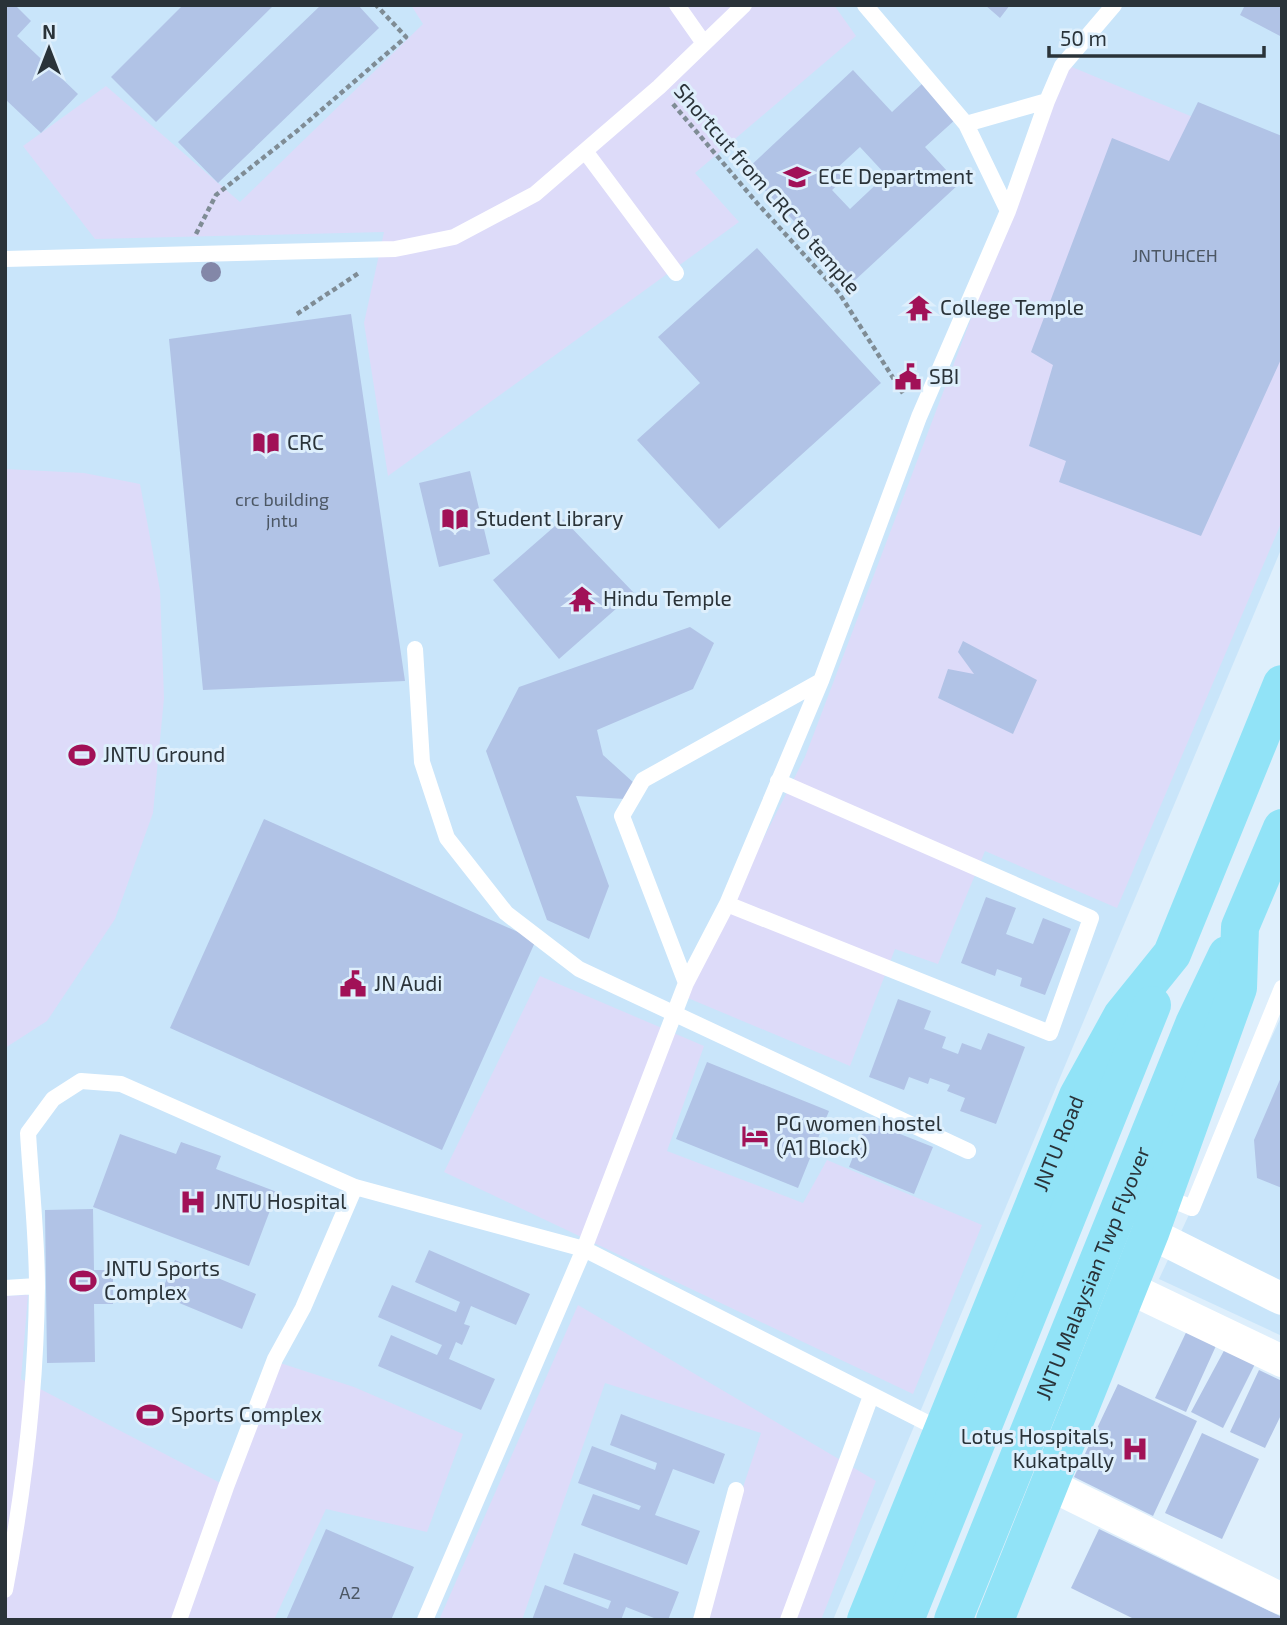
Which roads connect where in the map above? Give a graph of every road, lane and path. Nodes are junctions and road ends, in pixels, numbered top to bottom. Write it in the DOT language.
graph roads {
  1 [pos="376,5"];
  2 [pos="677,5"];
  3 [pos="744,5"];
  4 [pos="865,5"];
  5 [pos="1114,5"];
  6 [pos="704,42"];
  7 [pos="659,87"];
  8 [pos="1047,101"];
  9 [pos="966,124"];
  10 [pos="585,151"];
  11 [pos="1008,211"];
  12 [pos="395,249"];
  13 [pos="186,253"];
  14 [pos="5,259"];
  15 [pos="676,273"];
  16 [pos="297,314"];
  17 [pos="919,417"];
  18 [pos="415,649"];
  19 [pos="821,681"];
  20 [pos="1282,684"];
  21 [pos="778,781"];
  22 [pos="1280,838"];
  23 [pos="727,904"];
  24 [pos="1240,927"];
  25 [pos="1172,954"];
  26 [pos="686,983"];
  27 [pos="1282,988"];
  28 [pos="675,1014"];
  29 [pos="968,1151"];
  30 [pos="355,1187"];
  31 [pos="1177,1202"];
  32 [pos="1150,1233"];
  33 [pos="584,1249"];
  34 [pos="37,1286"];
  35 [pos="5,1288"];
  36 [pos="1129,1289"];
  37 [pos="1282,1299"];
  38 [pos="1282,1361"];
  39 [pos="871,1396"];
  40 [pos="941,1430"];
  41 [pos="1050,1486"];
  42 [pos="736,1490"];
  43 [pos="5,1590"];
  44 [pos="1282,1599"];
  45 [pos="179,1620"];
  46 [pos="425,1620"];
  47 [pos="701,1620"];
  48 [pos="788,1620"];
  49 [pos="866,1620"];
  50 [pos="905,1620"];
  51 [pos="953,1620"];
  52 [pos="995,1620"];
  1 -- 13 [label="path"];
  2 -- 6 [label="lane"];
  3 -- 6 [label="lane"];
  4 -- 9 [label="lane"];
  5 -- 8 [label="lane"];
  6 -- 7 [label="lane"];
  7 -- 10 [label="lane"];
  7 -- 17 [label="path, Shortcut from CRC to temple"];
  8 -- 9 [label="lane"];
  8 -- 11 [label="lane"];
  9 -- 11 [label="lane"];
  10 -- 12 [label="lane"];
  10 -- 15 [label="lane"];
  11 -- 17 [label="lane"];
  12 -- 13 [label="lane"];
  12 -- 16 [label="path"];
  13 -- 14 [label="lane"];
  17 -- 19 [label="lane"];
  18 -- 28 [label="lane"];
  19 -- 21 [label="lane"];
  19 -- 26 [label="lane"];
  20 -- 25 [label="main road, JNTU Road"];
  21 -- 23 [label="lane"];
  21 -- 23 [label="lane"];
  22 -- 24 [label="main road"];
  23 -- 26 [label="lane"];
  24 -- 31 [label="main road"];
  24 -- 51 [label="main road, JNTU Malaysian Twp Flyover"];
  25 -- 40 [label="main road, JNTU Road"];
  25 -- 50 [label="main road"];
  26 -- 28 [label="lane"];
  27 -- 31 [label="lane"];
  28 -- 29 [label="lane"];
  28 -- 33 [label="lane"];
  30 -- 33 [label="lane"];
  30 -- 34 [label="lane"];
  30 -- 45 [label="lane"];
  31 -- 32 [label="main road"];
  32 -- 36 [label="main road"];
  32 -- 37 [label="street"];
  33 -- 39 [label="lane"];
  33 -- 46 [label="lane"];
  34 -- 35 [label="lane"];
  34 -- 43 [label="lane"];
  36 -- 38 [label="street"];
  36 -- 41 [label="main road"];
  39 -- 40 [label="lane"];
  39 -- 48 [label="lane"];
  40 -- 49 [label="main road, JNTU Road"];
  41 -- 44 [label="street"];
  41 -- 52 [label="main road"];
  42 -- 47 [label="lane"];
}
